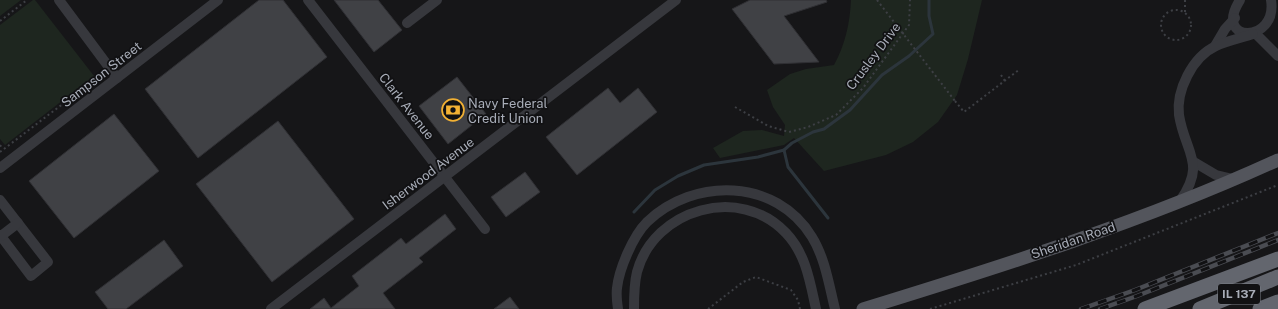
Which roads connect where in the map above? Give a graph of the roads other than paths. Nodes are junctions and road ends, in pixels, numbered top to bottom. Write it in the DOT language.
graph roads {
  1 [pos="59,0"];
  2 [pos="218,0"];
  3 [pos="308,0"];
  4 [pos="437,0"];
  5 [pos="676,0"];
  6 [pos="1271,0"];
  7 [pos="1236,2"];
  8 [pos="1235,18"];
  9 [pos="1277,18"];
  10 [pos="407,23"];
  11 [pos="1255,34"];
  12 [pos="1215,46"];
  13 [pos="1278,56"];
  14 [pos="117,78"];
  15 [pos="1278,160"];
  16 [pos="1194,162"];
  17 [pos="0,168"];
  18 [pos="445,177"];
  19 [pos="1233,179"];
  20 [pos="0,200"];
  21 [pos="1180,201"];
  22 [pos="18,223"];
  23 [pos="485,229"];
  24 [pos="1,236"];
  25 [pos="1278,259"];
  26 [pos="1278,277"];
  27 [pos="1278,302"];
  28 [pos="866,308"];
  29 [pos="271,309"];
  30 [pos="618,309"];
  31 [pos="634,309"];
  32 [pos="816,309"];
  33 [pos="835,309"];
  34 [pos="1145,309"];
  35 [pos="1200,309"];
  36 [pos="1260,309"];
  1 -- 14 [label="street"];
  2 -- 14 [label="street, Sampson Street"];
  3 -- 18 [label="street, Clark Avenue"];
  4 -- 10 [label="street"];
  5 -- 18 [label="street, Isherwood Avenue"];
  6 -- 9 [label="street"];
  7 -- 8 [label="street"];
  8 -- 11 [label="street"];
  8 -- 12 [label="street"];
  9 -- 11 [label="street"];
  11 -- 12 [label="street"];
  11 -- 13 [label="street"];
  12 -- 16 [label="street"];
  14 -- 17 [label="street, Sampson Street"];
  15 -- 19 [label="main road, Sheridan Road"];
  16 -- 19 [label="street"];
  16 -- 21 [label="street"];
  18 -- 23 [label="street, Clark Avenue"];
  18 -- 29 [label="street, Isherwood Avenue"];
  19 -- 21 [label="main road, Sheridan Road"];
  20 -- 22 [label="street"];
  21 -- 28 [label="main road, Sheridan Road"];
  22 -- 24 [label="street"];
  22 -- 24 [label="street"];
  25 -- 34 [label="highway"];
  26 -- 35 [label="highway, IL 137"];
  27 -- 36 [label="highway, IL 137"];
  30 -- 33 [label="street"];
  31 -- 32 [label="street"];
}
